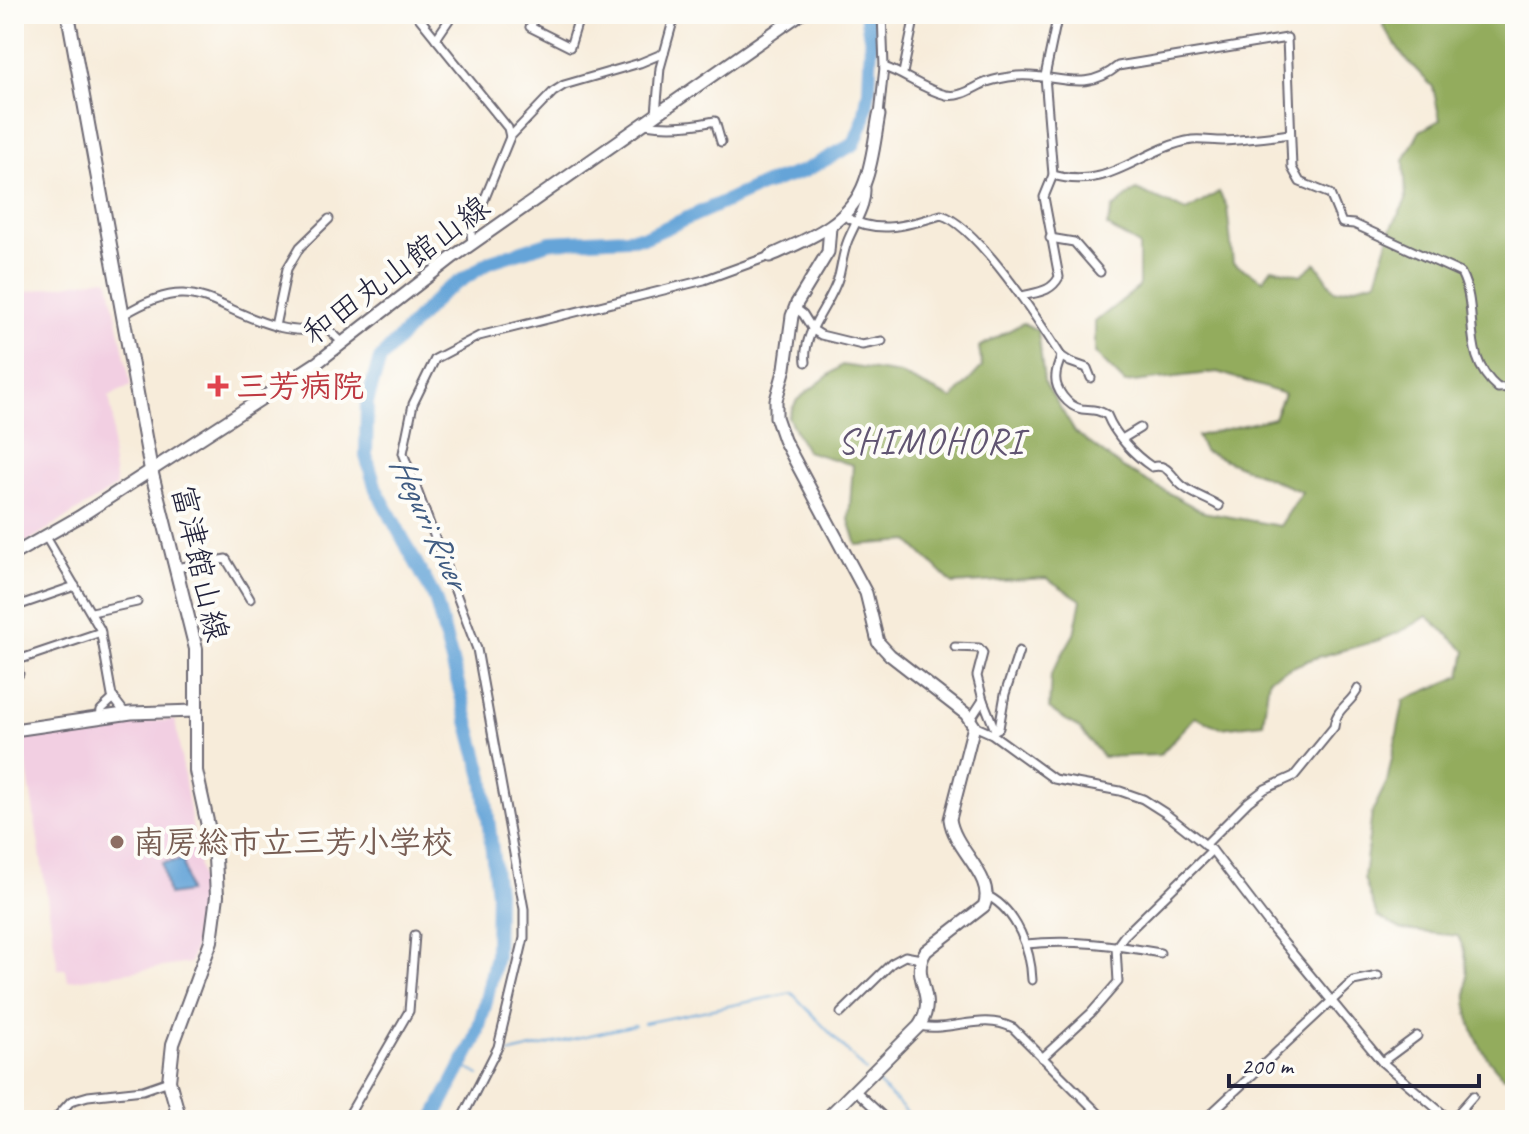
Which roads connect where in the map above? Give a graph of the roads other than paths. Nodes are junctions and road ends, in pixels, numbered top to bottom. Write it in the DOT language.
graph roads {
  1 [pos="68,14"];
  2 [pos="416,14"];
  3 [pos="453,14"];
  4 [pos="537,14"];
  5 [pos="580,14"];
  6 [pos="675,14"];
  7 [pos="800,14"];
  8 [pos="882,14"];
  9 [pos="918,14"];
  10 [pos="1058,14"];
  11 [pos="436,39"];
  12 [pos="664,53"];
  13 [pos="884,67"];
  14 [pos="903,73"];
  15 [pos="1045,76"];
  16 [pos="656,114"];
  17 [pos="879,115"];
  18 [pos="643,123"];
  19 [pos="1290,134"];
  20 [pos="510,137"];
  21 [pos="721,142"];
  22 [pos="1053,175"];
  23 [pos="865,182"];
  24 [pos="844,216"];
  25 [pos="329,219"];
  26 [pos="855,222"];
  27 [pos="830,227"];
  28 [pos="1050,238"];
  29 [pos="472,245"];
  30 [pos="770,256"];
  31 [pos="1100,272"];
  32 [pos="1022,296"];
  33 [pos="795,308"];
  34 [pos="123,315"];
  35 [pos="275,326"];
  36 [pos="813,330"];
  37 [pos="882,341"];
  38 [pos="343,343"];
  39 [pos="1061,356"];
  40 [pos="806,362"];
  41 [pos="1091,378"];
  42 [pos="1515,387"];
  43 [pos="1140,428"];
  44 [pos="1122,439"];
  45 [pos="151,470"];
  46 [pos="1219,506"];
  47 [pos="46,537"];
  48 [pos="14,554"];
  49 [pos="176,568"];
  50 [pos="75,586"];
  51 [pos="250,599"];
  52 [pos="137,602"];
  53 [pos="14,607"];
  54 [pos="92,612"];
  55 [pos="101,632"];
  56 [pos="14,644"];
  57 [pos="955,647"];
  58 [pos="1019,651"];
  59 [pos="18,660"];
  60 [pos="19,674"];
  61 [pos="1358,689"];
  62 [pos="114,698"];
  63 [pos="983,700"];
  64 [pos="195,711"];
  65 [pos="125,713"];
  66 [pos="100,717"];
  67 [pos="972,723"];
  68 [pos="14,730"];
  69 [pos="1209,847"];
  70 [pos="988,896"];
  71 [pos="415,935"];
  72 [pos="1026,944"];
  73 [pos="1116,947"];
  74 [pos="1160,953"];
  75 [pos="921,959"];
  76 [pos="1378,976"];
  77 [pos="1032,980"];
  78 [pos="1330,1000"];
  79 [pos="841,1013"];
  80 [pos="919,1026"];
  81 [pos="1417,1036"];
  82 [pos="1042,1058"];
  83 [pos="1382,1062"];
  84 [pos="169,1081"];
  85 [pos="856,1091"];
  86 [pos="1473,1096"];
  87 [pos="54,1120"];
  88 [pos="180,1120"];
  89 [pos="346,1120"];
  90 [pos="461,1120"];
  91 [pos="825,1120"];
  92 [pos="887,1120"];
  93 [pos="1105,1120"];
  94 [pos="1204,1120"];
  95 [pos="1451,1120"];
  1 -- 34 [label="main road, 富津館山線"];
  2 -- 11 [label="street"];
  3 -- 11 [label="street"];
  4 -- 5 [label="street"];
  6 -- 12 [label="street"];
  7 -- 16 [label="street, 和田丸山館山線"];
  8 -- 13 [label="street"];
  9 -- 14 [label="street"];
  10 -- 15 [label="street"];
  11 -- 20 [label="street"];
  12 -- 16 [label="street"];
  12 -- 20 [label="street"];
  13 -- 14 [label="street"];
  13 -- 17 [label="street"];
  14 -- 15 [label="street"];
  15 -- 19 [label="street"];
  15 -- 22 [label="street"];
  16 -- 18 [label="street, 和田丸山館山線"];
  17 -- 23 [label="street"];
  18 -- 21 [label="street"];
  18 -- 29 [label="street, 和田丸山館山線"];
  19 -- 22 [label="street"];
  19 -- 42 [label="street"];
  20 -- 29 [label="street"];
  22 -- 28 [label="street"];
  23 -- 24 [label="street"];
  23 -- 26 [label="street"];
  24 -- 26 [label="street"];
  24 -- 27 [label="street"];
  25 -- 35 [label="street"];
  26 -- 32 [label="street"];
  26 -- 36 [label="street"];
  27 -- 30 [label="street"];
  27 -- 33 [label="street"];
  28 -- 31 [label="street"];
  28 -- 32 [label="street"];
  29 -- 38 [label="street, 和田丸山館山線"];
  30 -- 90 [label="street"];
  32 -- 39 [label="street"];
  33 -- 36 [label="street"];
  33 -- 67 [label="street"];
  34 -- 35 [label="street"];
  34 -- 45 [label="main road, 富津館山線"];
  35 -- 38 [label="street"];
  36 -- 37 [label="street"];
  36 -- 40 [label="street"];
  38 -- 45 [label="street, 和田丸山館山線"];
  39 -- 41 [label="street"];
  39 -- 44 [label="street"];
  43 -- 44 [label="street"];
  44 -- 46 [label="street"];
  45 -- 47 [label="street, 和田丸山館山線"];
  45 -- 49 [label="main road, 富津館山線"];
  47 -- 48 [label="street, 和田丸山館山線"];
  47 -- 50 [label="street"];
  49 -- 51 [label="street"];
  49 -- 64 [label="main road, 富津館山線"];
  50 -- 53 [label="street"];
  50 -- 54 [label="street"];
  52 -- 54 [label="street"];
  54 -- 55 [label="street"];
  55 -- 59 [label="street"];
  55 -- 62 [label="street"];
  56 -- 59 [label="street"];
  57 -- 63 [label="street"];
  58 -- 63 [label="street"];
  59 -- 60 [label="street"];
  61 -- 69 [label="street"];
  62 -- 65 [label="street"];
  62 -- 66 [label="street"];
  63 -- 67 [label="street"];
  64 -- 65 [label="street"];
  64 -- 84 [label="main road, 富津館山線"];
  65 -- 66 [label="street"];
  66 -- 68 [label="street"];
  67 -- 69 [label="street"];
  67 -- 70 [label="street"];
  69 -- 73 [label="street"];
  69 -- 78 [label="street"];
  70 -- 72 [label="street"];
  70 -- 75 [label="street"];
  71 -- 89 [label="street"];
  72 -- 73 [label="street"];
  72 -- 77 [label="street"];
  73 -- 74 [label="street"];
  73 -- 82 [label="street"];
  75 -- 79 [label="street"];
  75 -- 80 [label="street"];
  76 -- 78 [label="street"];
  78 -- 83 [label="street"];
  78 -- 94 [label="street"];
  80 -- 82 [label="street"];
  80 -- 85 [label="street"];
  81 -- 83 [label="street"];
  82 -- 93 [label="street"];
  83 -- 95 [label="street"];
  84 -- 87 [label="street"];
  84 -- 88 [label="main road, 富津館山線"];
  85 -- 91 [label="street"];
  85 -- 92 [label="street"];
  86 -- 95 [label="street"];
}
